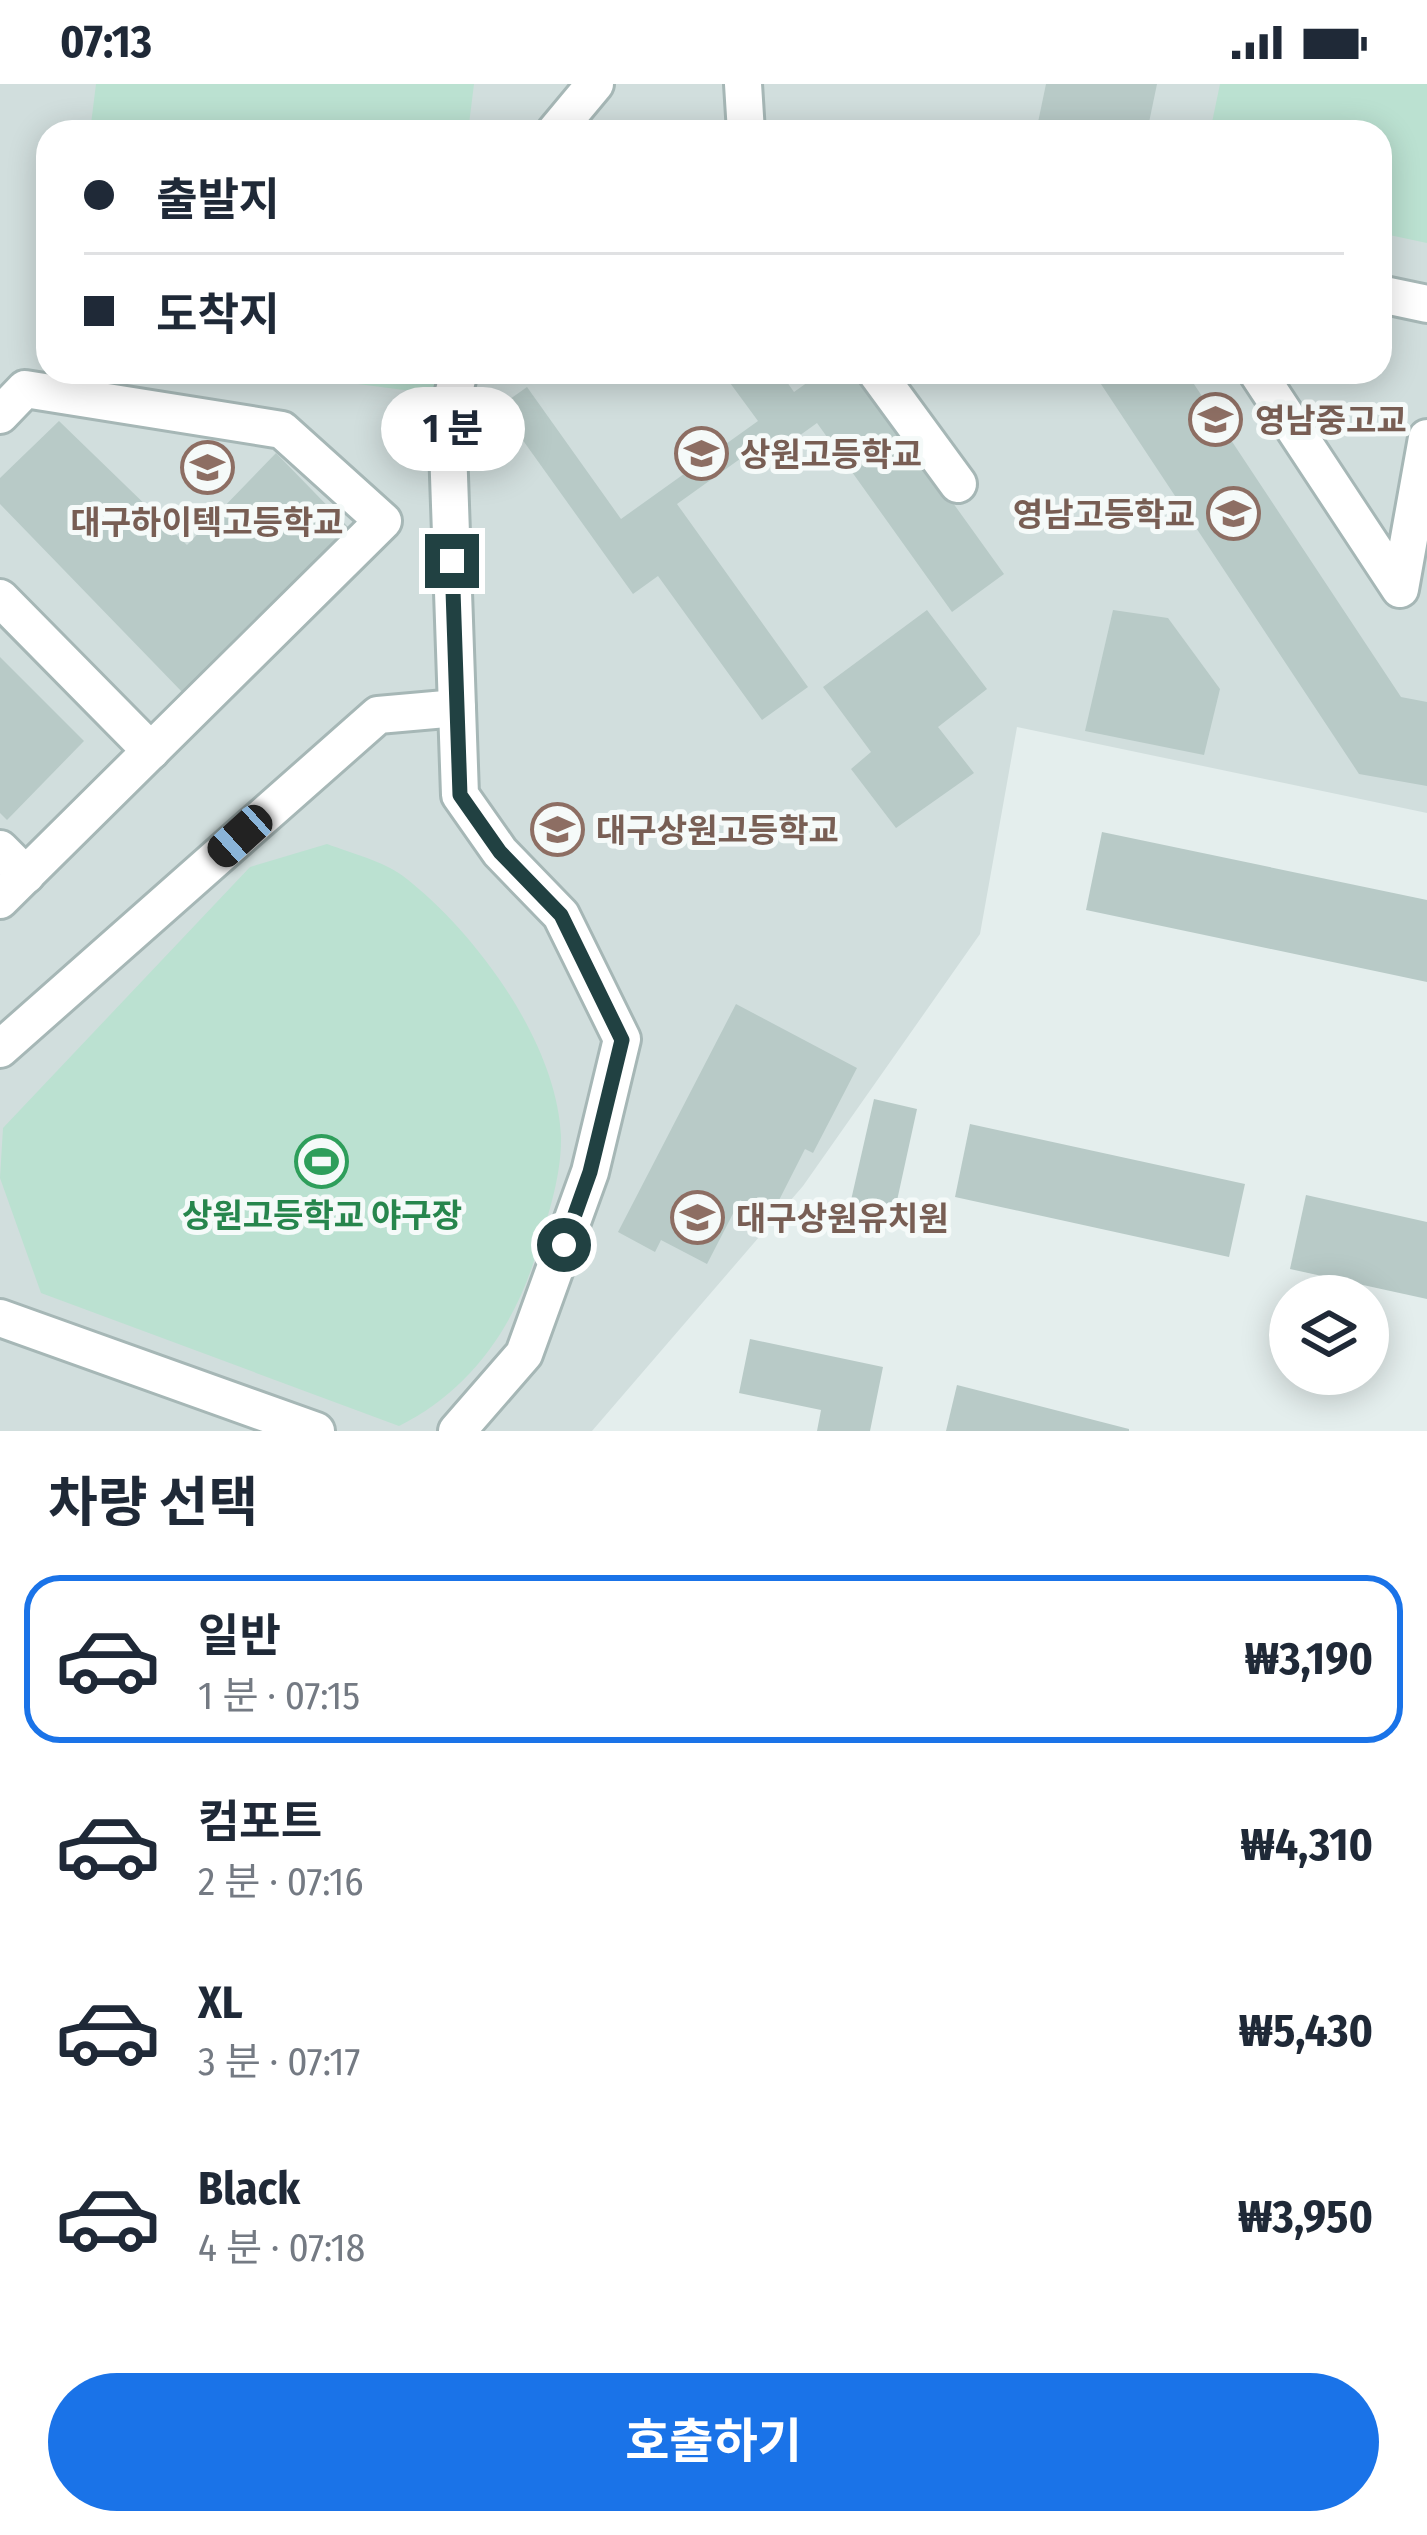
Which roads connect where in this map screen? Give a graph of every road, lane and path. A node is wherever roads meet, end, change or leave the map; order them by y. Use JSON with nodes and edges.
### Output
{"nodes":[{"id":1,"x":595,"y":84,"type":"edge"},
{"id":2,"x":743,"y":84,"type":"edge"},
{"id":3,"x":565,"y":120,"type":"edge"},
{"id":4,"x":745,"y":120,"type":"edge"},
{"id":5,"x":1392,"y":297,"type":"edge"},
{"id":6,"x":1427,"y":304,"type":"edge"},
{"id":7,"x":456,"y":384,"type":"edge"},
{"id":8,"x":885,"y":384,"type":"edge"},
{"id":9,"x":1265,"y":384,"type":"edge"},
{"id":10,"x":0,"y":415,"type":"edge"},
{"id":11,"x":1427,"y":438,"type":"edge"},
{"id":12,"x":958,"y":484,"type":"dead end"},
{"id":13,"x":0,"y":598,"type":"edge"},
{"id":14,"x":457,"y":708,"type":"junction"},
{"id":15,"x":151,"y":751,"type":"junction"},
{"id":16,"x":9,"y":875,"type":"edge"},
{"id":17,"x":0,"y":1049,"type":"edge"},
{"id":18,"x":0,"y":1318,"type":"edge"},
{"id":19,"x":316,"y":1431,"type":"edge"},
{"id":20,"x":457,"y":1431,"type":"edge"}],
"edges":[{"from":1,"to":3,"type":"lane"},
{"from":2,"to":4,"type":"lane"},
{"from":5,"to":6,"type":"lane"},
{"from":7,"to":14,"type":"lane"},
{"from":8,"to":12,"type":"lane"},
{"from":9,"to":11,"type":"lane"},
{"from":10,"to":15,"type":"lane"},
{"from":13,"to":15,"type":"lane"},
{"from":14,"to":17,"type":"lane"},
{"from":14,"to":20,"type":"lane"},
{"from":15,"to":16,"type":"lane"},
{"from":18,"to":19,"type":"lane"}]}
